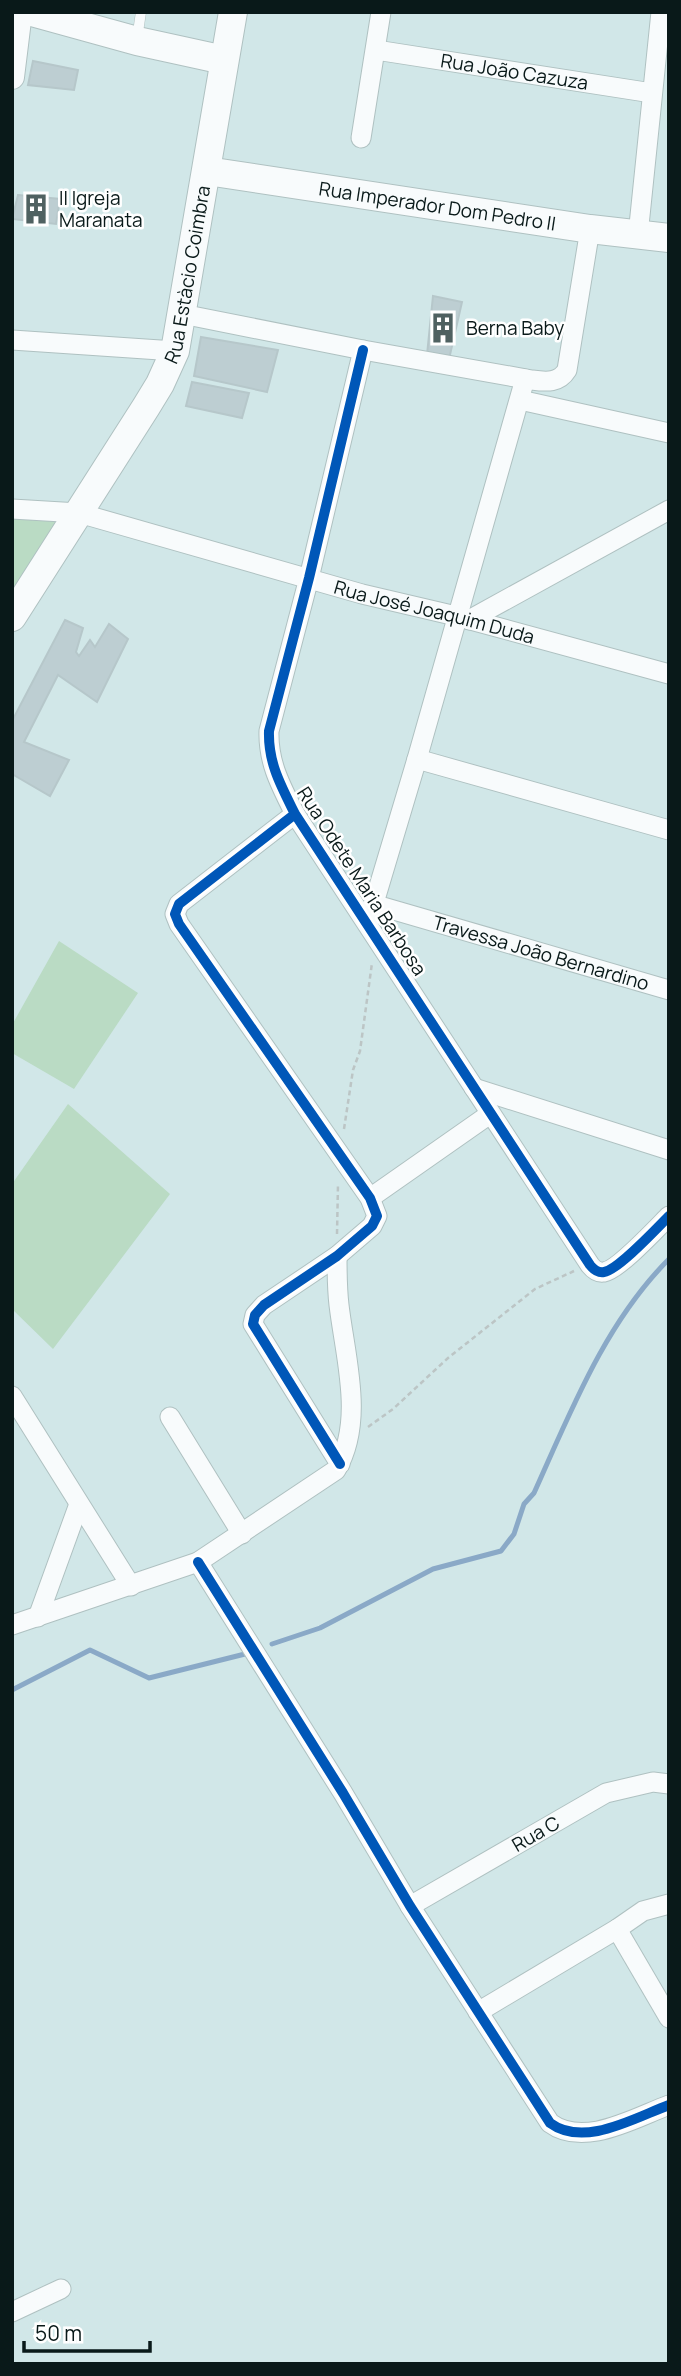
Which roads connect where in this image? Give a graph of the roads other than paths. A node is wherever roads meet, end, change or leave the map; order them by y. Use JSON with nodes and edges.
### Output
{"nodes":[{"id":1,"x":20,"y":12,"type":"edge"},
{"id":2,"x":33,"y":12,"type":"edge"},
{"id":3,"x":141,"y":12,"type":"edge"},
{"id":4,"x":233,"y":12,"type":"edge"},
{"id":5,"x":381,"y":12,"type":"edge"},
{"id":6,"x":661,"y":12,"type":"edge"},
{"id":7,"x":137,"y":41,"type":"junction"},
{"id":8,"x":376,"y":50,"type":"junction"},
{"id":9,"x":224,"y":60,"type":"junction"},
{"id":10,"x":12,"y":77,"type":"edge"},
{"id":11,"x":652,"y":93,"type":"junction"},
{"id":12,"x":361,"y":138,"type":"dead end"},
{"id":13,"x":207,"y":171,"type":"junction"},
{"id":14,"x":590,"y":229,"type":"junction"},
{"id":15,"x":638,"y":235,"type":"junction"},
{"id":16,"x":669,"y":238,"type":"edge"},
{"id":17,"x":182,"y":313,"type":"junction"},
{"id":18,"x":12,"y":340,"type":"edge"},
{"id":19,"x":363,"y":350,"type":"junction"},
{"id":20,"x":175,"y":351,"type":"junction"},
{"id":21,"x":524,"y":379,"type":"junction"},
{"id":22,"x":520,"y":400,"type":"junction"},
{"id":23,"x":669,"y":433,"type":"edge"},
{"id":24,"x":12,"y":509,"type":"edge"},
{"id":25,"x":669,"y":510,"type":"edge"},
{"id":26,"x":79,"y":513,"type":"junction"},
{"id":27,"x":309,"y":578,"type":"junction"},
{"id":28,"x":12,"y":617,"type":"edge"},
{"id":29,"x":463,"y":618,"type":"junction"},
{"id":30,"x":669,"y":674,"type":"edge"},
{"id":31,"x":418,"y":759,"type":"junction"},
{"id":32,"x":295,"y":814,"type":"junction"},
{"id":33,"x":669,"y":830,"type":"edge"},
{"id":34,"x":372,"y":921,"type":"junction"},
{"id":35,"x":669,"y":989,"type":"edge"},
{"id":36,"x":474,"y":1088,"type":"junction"},
{"id":37,"x":490,"y":1114,"type":"junction"},
{"id":38,"x":669,"y":1150,"type":"edge"},
{"id":39,"x":370,"y":1198,"type":"junction"},
{"id":40,"x":669,"y":1216,"type":"edge"},
{"id":41,"x":337,"y":1256,"type":"junction"},
{"id":42,"x":12,"y":1396,"type":"edge"},
{"id":43,"x":170,"y":1418,"type":"dead end"},
{"id":44,"x":340,"y":1464,"type":"junction"},
{"id":45,"x":79,"y":1504,"type":"junction"},
{"id":46,"x":242,"y":1534,"type":"junction"},
{"id":47,"x":198,"y":1562,"type":"junction"},
{"id":48,"x":131,"y":1586,"type":"junction"},
{"id":49,"x":38,"y":1617,"type":"junction"},
{"id":50,"x":12,"y":1625,"type":"edge"},
{"id":51,"x":669,"y":1784,"type":"edge"},
{"id":52,"x":669,"y":1904,"type":"edge"},
{"id":53,"x":410,"y":1906,"type":"junction"},
{"id":54,"x":617,"y":1929,"type":"junction"},
{"id":55,"x":478,"y":2012,"type":"junction"},
{"id":56,"x":669,"y":2018,"type":"edge"},
{"id":57,"x":669,"y":2105,"type":"edge"},
{"id":58,"x":61,"y":2289,"type":"dead end"},
{"id":59,"x":12,"y":2312,"type":"edge"}],
"edges":[{"from":1,"to":10,"type":"street"},
{"from":2,"to":7,"type":"main road"},
{"from":3,"to":7,"type":"lane"},
{"from":4,"to":9,"type":"main road","name":"Rua Estàcio Coimbra"},
{"from":5,"to":8,"type":"street"},
{"from":6,"to":11,"type":"street"},
{"from":7,"to":9,"type":"main road"},
{"from":8,"to":11,"type":"street","name":"Rua João Cazuza"},
{"from":8,"to":12,"type":"street"},
{"from":9,"to":13,"type":"main road","name":"Rua Estàcio Coimbra"},
{"from":11,"to":15,"type":"street"},
{"from":13,"to":14,"type":"main road","name":"Rua Imperador Dom Pedro II"},
{"from":13,"to":17,"type":"main road","name":"Rua Estàcio Coimbra"},
{"from":14,"to":15,"type":"main road","name":"Rua Imperador Dom Pedro II"},
{"from":14,"to":21,"type":"street"},
{"from":15,"to":16,"type":"main road","name":"Rua Imperador Dom Pedro II"},
{"from":17,"to":19,"type":"street"},
{"from":17,"to":20,"type":"main road","name":"Rua Estàcio Coimbra"},
{"from":18,"to":20,"type":"street"},
{"from":19,"to":21,"type":"street"},
{"from":19,"to":27,"type":"street","name":"Rua Odete Maria Barbosa"},
{"from":20,"to":26,"type":"main road","name":"Rua Estàcio Coimbra"},
{"from":21,"to":22,"type":"street"},
{"from":22,"to":23,"type":"street"},
{"from":22,"to":29,"type":"street"},
{"from":24,"to":26,"type":"street","name":"Rua José Joaquim Duda"},
{"from":25,"to":29,"type":"street"},
{"from":26,"to":27,"type":"street","name":"Rua José Joaquim Duda"},
{"from":26,"to":28,"type":"main road","name":"Rua Estàcio Coimbra"},
{"from":27,"to":29,"type":"street","name":"Rua José Joaquim Duda"},
{"from":27,"to":32,"type":"street","name":"Rua Odete Maria Barbosa"},
{"from":29,"to":30,"type":"street","name":"Rua José Joaquim Duda"},
{"from":29,"to":31,"type":"street"},
{"from":31,"to":33,"type":"street"},
{"from":31,"to":34,"type":"street"},
{"from":32,"to":34,"type":"street","name":"Rua Odete Maria Barbosa"},
{"from":32,"to":39,"type":"street"},
{"from":34,"to":35,"type":"street","name":"Travessa João Bernardino"},
{"from":34,"to":36,"type":"street","name":"Rua Odete Maria Barbosa"},
{"from":36,"to":37,"type":"street","name":"Rua Odete Maria Barbosa"},
{"from":36,"to":38,"type":"street"},
{"from":37,"to":39,"type":"street"},
{"from":37,"to":40,"type":"street","name":"Rua Odete Maria Barbosa"},
{"from":39,"to":41,"type":"street"},
{"from":41,"to":44,"type":"street"},
{"from":41,"to":44,"type":"street"},
{"from":42,"to":45,"type":"street"},
{"from":43,"to":46,"type":"street"},
{"from":44,"to":46,"type":"street"},
{"from":45,"to":48,"type":"street"},
{"from":45,"to":49,"type":"street"},
{"from":46,"to":47,"type":"street"},
{"from":47,"to":48,"type":"street"},
{"from":47,"to":53,"type":"street"},
{"from":48,"to":49,"type":"street"},
{"from":49,"to":50,"type":"street"},
{"from":51,"to":53,"type":"street","name":"Rua C"},
{"from":52,"to":54,"type":"street"},
{"from":53,"to":55,"type":"street"},
{"from":54,"to":55,"type":"street"},
{"from":54,"to":56,"type":"street"},
{"from":55,"to":57,"type":"street"},
{"from":58,"to":59,"type":"street"}]}
